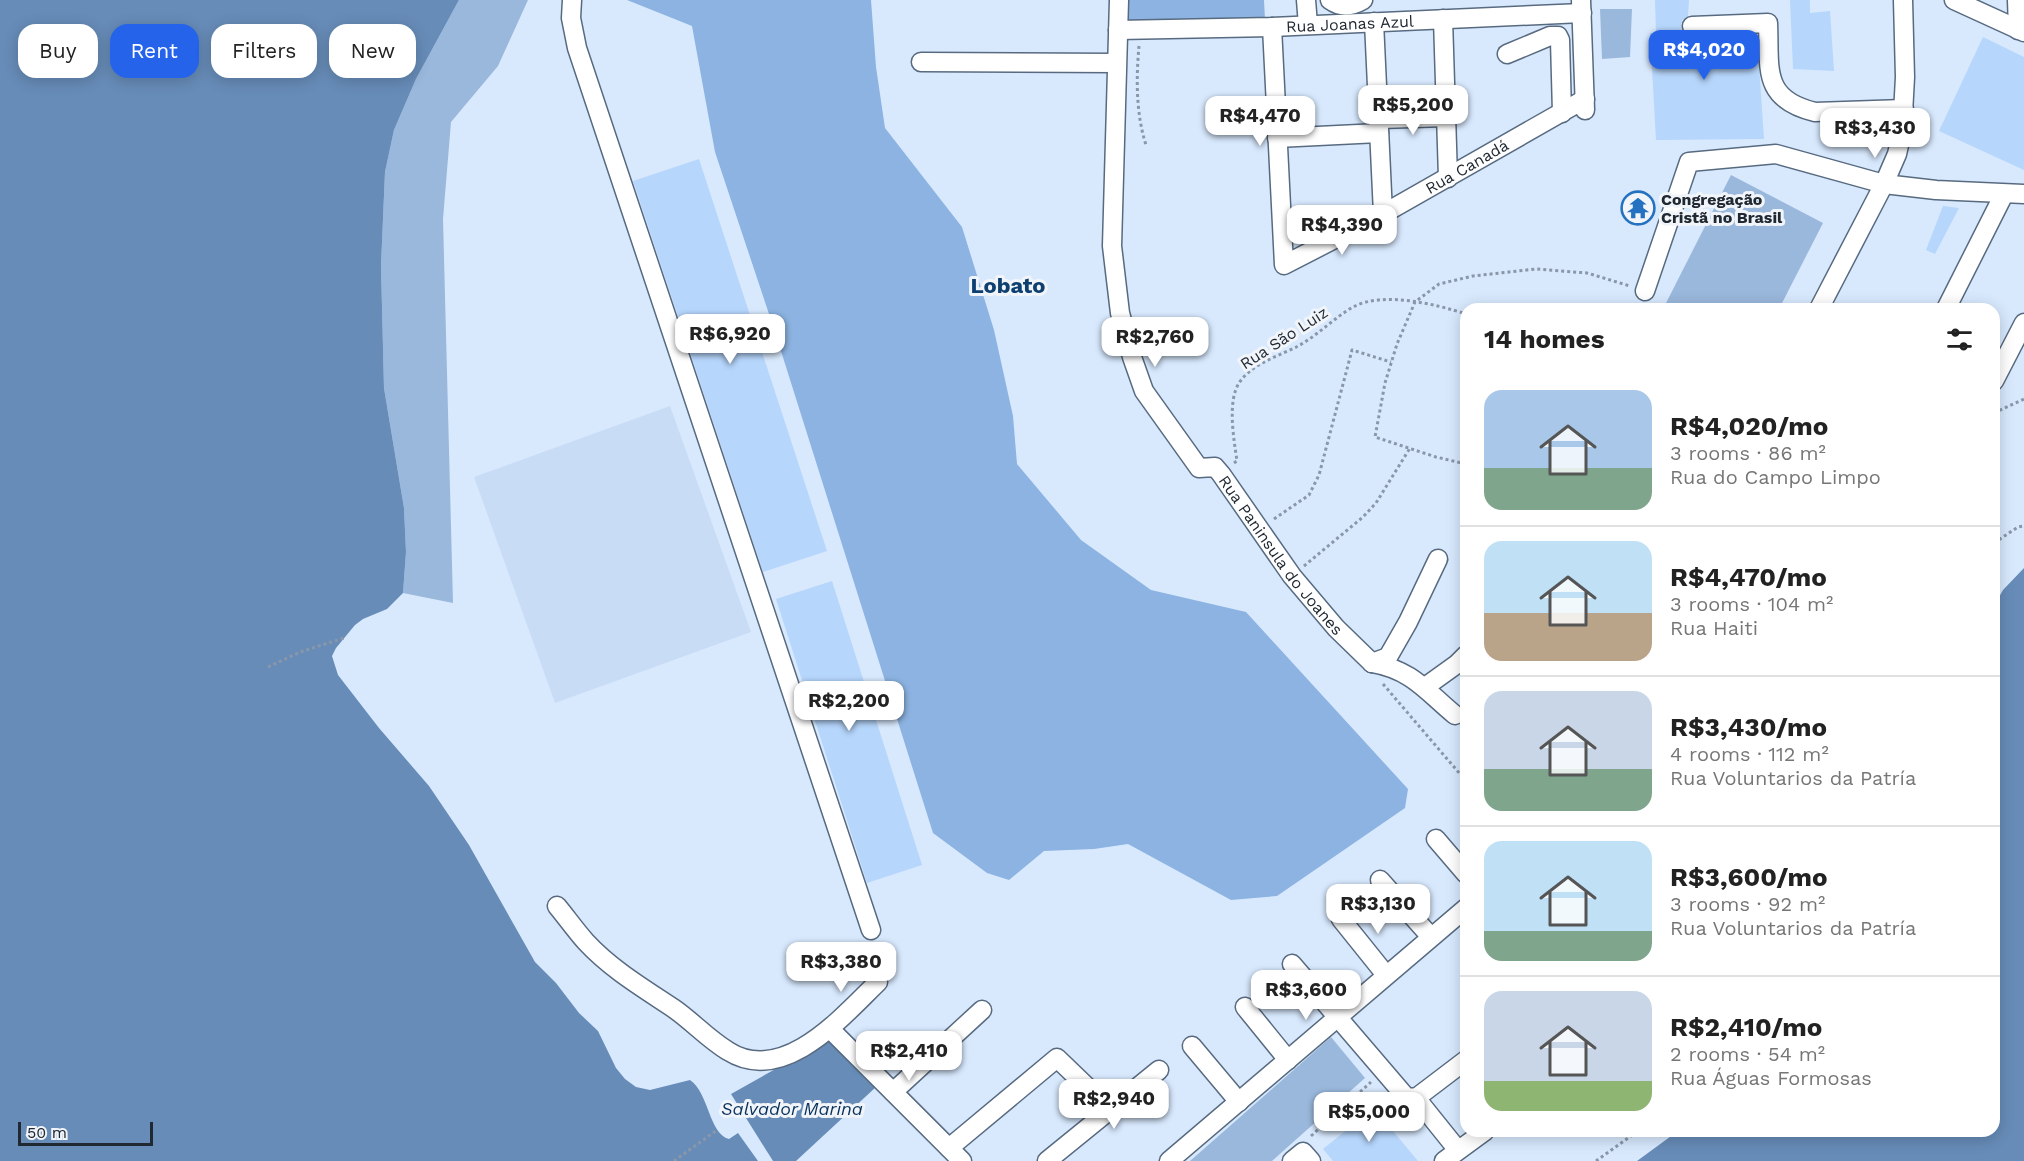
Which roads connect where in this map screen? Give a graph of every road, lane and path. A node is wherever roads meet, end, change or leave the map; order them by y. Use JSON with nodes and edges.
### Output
{"nodes":[{"id":1,"x":572,"y":0,"type":"edge"},
{"id":2,"x":1119,"y":0,"type":"edge"},
{"id":3,"x":1306,"y":0,"type":"edge"},
{"id":4,"x":1330,"y":0,"type":"edge"},
{"id":5,"x":1363,"y":0,"type":"edge"},
{"id":6,"x":1531,"y":0,"type":"edge"},
{"id":7,"x":1903,"y":0,"type":"edge"},
{"id":8,"x":1954,"y":0,"type":"edge"},
{"id":9,"x":2017,"y":0,"type":"edge"},
{"id":10,"x":1582,"y":6,"type":"edge"},
{"id":11,"x":1509,"y":15,"type":"junction"},
{"id":12,"x":1443,"y":19,"type":"junction"},
{"id":13,"x":1374,"y":22,"type":"junction"},
{"id":14,"x":1308,"y":25,"type":"junction"},
{"id":15,"x":1692,"y":26,"type":"dead end"},
{"id":16,"x":1272,"y":27,"type":"junction"},
{"id":17,"x":1118,"y":30,"type":"junction"},
{"id":18,"x":1140,"y":30,"type":"junction"},
{"id":19,"x":2021,"y":31,"type":"edge"},
{"id":20,"x":1507,"y":54,"type":"dead end"},
{"id":21,"x":921,"y":62,"type":"dead end"},
{"id":22,"x":1116,"y":63,"type":"junction"},
{"id":23,"x":1904,"y":110,"type":"junction"},
{"id":24,"x":1562,"y":113,"type":"junction"},
{"id":25,"x":1447,"y":117,"type":"junction"},
{"id":26,"x":1379,"y":126,"type":"junction"},
{"id":27,"x":1277,"y":138,"type":"junction"},
{"id":28,"x":1146,"y":145,"type":"dead end"},
{"id":29,"x":1448,"y":178,"type":"junction"},
{"id":30,"x":1884,"y":184,"type":"junction"},
{"id":31,"x":2004,"y":194,"type":"junction"},
{"id":32,"x":2024,"y":194,"type":"edge"},
{"id":33,"x":1383,"y":214,"type":"junction"},
{"id":34,"x":1645,"y":291,"type":"joint"},
{"id":35,"x":1415,"y":302,"type":"junction"},
{"id":36,"x":1822,"y":303,"type":"edge"},
{"id":37,"x":1949,"y":303,"type":"edge"},
{"id":38,"x":1460,"y":312,"type":"edge"},
{"id":39,"x":2021,"y":335,"type":"edge"},
{"id":40,"x":1391,"y":362,"type":"junction"},
{"id":41,"x":2000,"y":371,"type":"edge"},
{"id":42,"x":2024,"y":399,"type":"edge"},
{"id":43,"x":2000,"y":410,"type":"edge"},
{"id":44,"x":1410,"y":448,"type":"junction"},
{"id":45,"x":1460,"y":463,"type":"edge"},
{"id":46,"x":1221,"y":474,"type":"junction"},
{"id":47,"x":2024,"y":526,"type":"edge"},
{"id":48,"x":1258,"y":529,"type":"junction"},
{"id":49,"x":2000,"y":539,"type":"edge"},
{"id":50,"x":1438,"y":559,"type":"dead end"},
{"id":51,"x":1292,"y":576,"type":"junction"},
{"id":52,"x":344,"y":638,"type":"dead end"},
{"id":53,"x":1460,"y":661,"type":"edge"},
{"id":54,"x":1372,"y":663,"type":"junction"},
{"id":55,"x":268,"y":667,"type":"dead end"},
{"id":56,"x":1425,"y":687,"type":"junction"},
{"id":57,"x":1455,"y":715,"type":"dead end"},
{"id":58,"x":1460,"y":774,"type":"edge"},
{"id":59,"x":1436,"y":839,"type":"dead end"},
{"id":60,"x":1460,"y":867,"type":"edge"},
{"id":61,"x":1380,"y":880,"type":"dead end"},
{"id":62,"x":557,"y":906,"type":"dead end"},
{"id":63,"x":1460,"y":913,"type":"edge"},
{"id":64,"x":1341,"y":919,"type":"dead end"},
{"id":65,"x":871,"y":930,"type":"dead end"},
{"id":66,"x":1431,"y":937,"type":"junction"},
{"id":67,"x":1292,"y":964,"type":"dead end"},
{"id":68,"x":1386,"y":975,"type":"junction"},
{"id":69,"x":878,"y":982,"type":"dead end"},
{"id":70,"x":1245,"y":1007,"type":"dead end"},
{"id":71,"x":981,"y":1010,"type":"dead end"},
{"id":72,"x":1338,"y":1018,"type":"junction"},
{"id":73,"x":830,"y":1029,"type":"junction"},
{"id":74,"x":1192,"y":1046,"type":"dead end"},
{"id":75,"x":1288,"y":1060,"type":"junction"},
{"id":76,"x":1460,"y":1065,"type":"edge"},
{"id":77,"x":1159,"y":1070,"type":"dead end"},
{"id":78,"x":1384,"y":1072,"type":"junction"},
{"id":79,"x":893,"y":1092,"type":"junction"},
{"id":80,"x":1416,"y":1098,"type":"junction"},
{"id":81,"x":1239,"y":1102,"type":"junction"},
{"id":82,"x":1111,"y":1110,"type":"junction"},
{"id":83,"x":717,"y":1130,"type":"dead end"},
{"id":84,"x":1476,"y":1137,"type":"edge"},
{"id":85,"x":1630,"y":1137,"type":"edge"},
{"id":86,"x":949,"y":1148,"type":"junction"},
{"id":87,"x":1450,"y":1155,"type":"edge"},
{"id":88,"x":1302,"y":1158,"type":"edge"},
{"id":89,"x":674,"y":1161,"type":"edge"},
{"id":90,"x":963,"y":1161,"type":"edge"},
{"id":91,"x":1047,"y":1161,"type":"edge"},
{"id":92,"x":1169,"y":1161,"type":"edge"},
{"id":93,"x":1596,"y":1161,"type":"edge"}],
"edges":[{"from":1,"to":65,"type":"street"},
{"from":2,"to":17,"type":"street","name":"Rua Paninsula do Joanes"},
{"from":3,"to":14,"type":"street"},
{"from":4,"to":5,"type":"street"},
{"from":6,"to":11,"type":"street"},
{"from":7,"to":23,"type":"street"},
{"from":8,"to":19,"type":"street"},
{"from":9,"to":19,"type":"street"},
{"from":10,"to":11,"type":"street","name":"Rua Joanas Azul"},
{"from":10,"to":24,"type":"street","name":"Rua Canadá"},
{"from":11,"to":12,"type":"street","name":"Rua Joanas Azul"},
{"from":12,"to":13,"type":"street","name":"Rua Joanas Azul"},
{"from":12,"to":25,"type":"street"},
{"from":13,"to":14,"type":"street","name":"Rua Joanas Azul"},
{"from":13,"to":26,"type":"street"},
{"from":14,"to":16,"type":"street","name":"Rua Joanas Azul"},
{"from":15,"to":23,"type":"street"},
{"from":16,"to":18,"type":"street","name":"Rua Joanas Azul"},
{"from":16,"to":27,"type":"street"},
{"from":17,"to":18,"type":"street","name":"Rua Joanas Azul"},
{"from":17,"to":22,"type":"street","name":"Rua Paninsula do Joanes"},
{"from":18,"to":28,"type":"path"},
{"from":20,"to":24,"type":"street"},
{"from":21,"to":22,"type":"street"},
{"from":22,"to":46,"type":"street","name":"Rua Paninsula do Joanes"},
{"from":23,"to":30,"type":"street"},
{"from":24,"to":29,"type":"street","name":"Rua Canadá"},
{"from":25,"to":26,"type":"street"},
{"from":25,"to":29,"type":"street"},
{"from":26,"to":27,"type":"street"},
{"from":26,"to":33,"type":"street"},
{"from":27,"to":33,"type":"street","name":"Rua Canadá"},
{"from":29,"to":33,"type":"street","name":"Rua Canadá"},
{"from":30,"to":31,"type":"street"},
{"from":30,"to":34,"type":"street"},
{"from":30,"to":36,"type":"street"},
{"from":31,"to":32,"type":"street"},
{"from":31,"to":37,"type":"street"},
{"from":34,"to":35,"type":"path"},
{"from":35,"to":38,"type":"path"},
{"from":35,"to":40,"type":"path"},
{"from":35,"to":46,"type":"path","name":"Rua São Luiz"},
{"from":39,"to":41,"type":"street"},
{"from":40,"to":44,"type":"path"},
{"from":40,"to":48,"type":"path"},
{"from":42,"to":43,"type":"path"},
{"from":44,"to":45,"type":"path"},
{"from":44,"to":51,"type":"path"},
{"from":46,"to":48,"type":"street","name":"Rua Paninsula do Joanes"},
{"from":47,"to":49,"type":"path"},
{"from":48,"to":51,"type":"street","name":"Rua Paninsula do Joanes"},
{"from":50,"to":54,"type":"street"},
{"from":51,"to":54,"type":"street","name":"Rua Paninsula do Joanes"},
{"from":52,"to":55,"type":"path"},
{"from":53,"to":56,"type":"street"},
{"from":54,"to":56,"type":"street"},
{"from":54,"to":58,"type":"path"},
{"from":56,"to":57,"type":"street"},
{"from":59,"to":60,"type":"street"},
{"from":61,"to":66,"type":"street"},
{"from":62,"to":73,"type":"street"},
{"from":63,"to":66,"type":"street"},
{"from":64,"to":68,"type":"street"},
{"from":66,"to":68,"type":"street"},
{"from":67,"to":72,"type":"street"},
{"from":68,"to":72,"type":"street"},
{"from":69,"to":73,"type":"street"},
{"from":70,"to":75,"type":"street"},
{"from":71,"to":79,"type":"street"},
{"from":72,"to":75,"type":"street"},
{"from":72,"to":78,"type":"street"},
{"from":73,"to":79,"type":"street"},
{"from":74,"to":81,"type":"street"},
{"from":75,"to":81,"type":"street"},
{"from":76,"to":80,"type":"street"},
{"from":77,"to":82,"type":"street"},
{"from":78,"to":80,"type":"street"},
{"from":78,"to":88,"type":"path"},
{"from":79,"to":86,"type":"street"},
{"from":80,"to":87,"type":"street"},
{"from":81,"to":92,"type":"street"},
{"from":82,"to":86,"type":"street"},
{"from":82,"to":91,"type":"street"},
{"from":83,"to":89,"type":"path"},
{"from":84,"to":87,"type":"street"},
{"from":85,"to":93,"type":"path"},
{"from":86,"to":90,"type":"street"}]}
